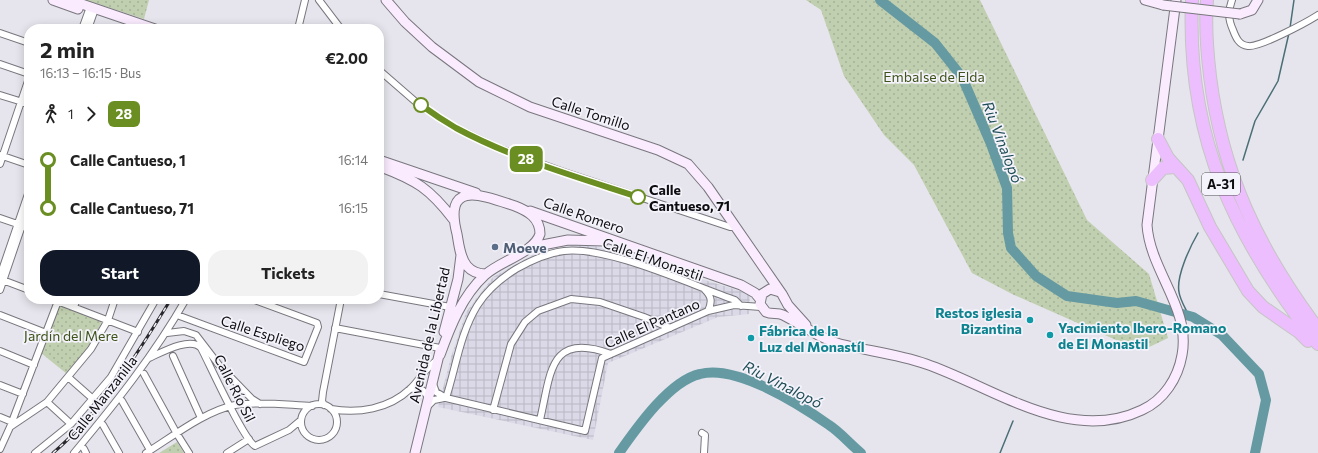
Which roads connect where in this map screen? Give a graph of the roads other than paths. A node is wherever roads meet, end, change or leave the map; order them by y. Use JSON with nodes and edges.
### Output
{"nodes":[{"id":1,"x":53,"y":0,"type":"edge"},
{"id":2,"x":70,"y":0,"type":"edge"},
{"id":3,"x":304,"y":0,"type":"edge"},
{"id":4,"x":319,"y":0,"type":"edge"},
{"id":5,"x":386,"y":0,"type":"edge"},
{"id":6,"x":1145,"y":0,"type":"edge"},
{"id":7,"x":1176,"y":0,"type":"edge"},
{"id":8,"x":1192,"y":0,"type":"edge"},
{"id":9,"x":1207,"y":0,"type":"edge"},
{"id":10,"x":1232,"y":0,"type":"edge"},
{"id":11,"x":1258,"y":0,"type":"edge"},
{"id":12,"x":92,"y":10,"type":"junction"},
{"id":13,"x":1318,"y":15,"type":"edge"},
{"id":14,"x":85,"y":24,"type":"edge"},
{"id":15,"x":89,"y":24,"type":"edge"},
{"id":16,"x":125,"y":24,"type":"edge"},
{"id":17,"x":138,"y":24,"type":"edge"},
{"id":18,"x":299,"y":24,"type":"edge"},
{"id":19,"x":337,"y":24,"type":"edge"},
{"id":20,"x":0,"y":33,"type":"edge"},
{"id":21,"x":24,"y":41,"type":"edge"},
{"id":22,"x":0,"y":64,"type":"edge"},
{"id":23,"x":24,"y":72,"type":"edge"},
{"id":24,"x":384,"y":74,"type":"edge"},
{"id":25,"x":24,"y":92,"type":"edge"},
{"id":26,"x":0,"y":95,"type":"edge"},
{"id":27,"x":21,"y":101,"type":"junction"},
{"id":28,"x":24,"y":102,"type":"edge"},
{"id":29,"x":1158,"y":139,"type":"junction"},
{"id":30,"x":1,"y":156,"type":"edge"},
{"id":31,"x":384,"y":162,"type":"edge"},
{"id":32,"x":24,"y":163,"type":"edge"},
{"id":33,"x":0,"y":164,"type":"edge"},
{"id":34,"x":384,"y":167,"type":"edge"},
{"id":35,"x":1175,"y":167,"type":"junction"},
{"id":36,"x":399,"y":170,"type":"junction"},
{"id":37,"x":1152,"y":180,"type":"junction"},
{"id":38,"x":482,"y":195,"type":"junction"},
{"id":39,"x":24,"y":210,"type":"edge"},
{"id":40,"x":525,"y":210,"type":"junction"},
{"id":41,"x":24,"y":217,"type":"edge"},
{"id":42,"x":0,"y":218,"type":"edge"},
{"id":43,"x":453,"y":219,"type":"junction"},
{"id":44,"x":20,"y":225,"type":"junction"},
{"id":45,"x":24,"y":226,"type":"edge"},
{"id":46,"x":735,"y":227,"type":"junction"},
{"id":47,"x":532,"y":247,"type":"junction"},
{"id":48,"x":633,"y":248,"type":"junction"},
{"id":49,"x":461,"y":254,"type":"junction"},
{"id":50,"x":765,"y":272,"type":"junction"},
{"id":51,"x":486,"y":274,"type":"junction"},
{"id":52,"x":1,"y":278,"type":"edge"},
{"id":53,"x":741,"y":285,"type":"junction"},
{"id":54,"x":24,"y":288,"type":"edge"},
{"id":55,"x":704,"y":289,"type":"junction"},
{"id":56,"x":0,"y":290,"type":"edge"},
{"id":57,"x":767,"y":290,"type":"junction"},
{"id":58,"x":780,"y":292,"type":"junction"},
{"id":59,"x":384,"y":295,"type":"edge"},
{"id":60,"x":785,"y":300,"type":"junction"},
{"id":61,"x":760,"y":303,"type":"junction"},
{"id":62,"x":54,"y":304,"type":"edge"},
{"id":63,"x":66,"y":304,"type":"edge"},
{"id":64,"x":75,"y":304,"type":"edge"},
{"id":65,"x":113,"y":304,"type":"edge"},
{"id":66,"x":153,"y":304,"type":"edge"},
{"id":67,"x":183,"y":304,"type":"edge"},
{"id":68,"x":265,"y":304,"type":"edge"},
{"id":69,"x":340,"y":304,"type":"edge"},
{"id":70,"x":741,"y":306,"type":"junction"},
{"id":71,"x":74,"y":307,"type":"junction"},
{"id":72,"x":450,"y":307,"type":"junction"},
{"id":73,"x":708,"y":311,"type":"junction"},
{"id":74,"x":777,"y":313,"type":"junction"},
{"id":75,"x":0,"y":315,"type":"edge"},
{"id":76,"x":177,"y":315,"type":"junction"},
{"id":77,"x":108,"y":320,"type":"junction"},
{"id":78,"x":335,"y":328,"type":"junction"},
{"id":79,"x":670,"y":328,"type":"junction"},
{"id":80,"x":1318,"y":329,"type":"edge"},
{"id":81,"x":138,"y":332,"type":"junction"},
{"id":82,"x":46,"y":333,"type":"junction"},
{"id":83,"x":167,"y":333,"type":"junction"},
{"id":84,"x":819,"y":336,"type":"junction"},
{"id":85,"x":1318,"y":344,"type":"edge"},
{"id":86,"x":202,"y":348,"type":"joint"},
{"id":87,"x":0,"y":351,"type":"edge"},
{"id":88,"x":1318,"y":352,"type":"edge"},
{"id":89,"x":439,"y":354,"type":"junction"},
{"id":90,"x":612,"y":354,"type":"junction"},
{"id":91,"x":173,"y":356,"type":"dead end"},
{"id":92,"x":149,"y":358,"type":"junction"},
{"id":93,"x":34,"y":365,"type":"junction"},
{"id":94,"x":144,"y":374,"type":"dead end"},
{"id":95,"x":68,"y":377,"type":"junction"},
{"id":96,"x":432,"y":381,"type":"junction"},
{"id":97,"x":0,"y":385,"type":"edge"},
{"id":98,"x":410,"y":389,"type":"junction"},
{"id":99,"x":23,"y":394,"type":"junction"},
{"id":100,"x":248,"y":394,"type":"junction"},
{"id":101,"x":446,"y":398,"type":"junction"},
{"id":102,"x":93,"y":399,"type":"junction"},
{"id":103,"x":122,"y":401,"type":"dead end"},
{"id":104,"x":46,"y":402,"type":"junction"},
{"id":105,"x":428,"y":403,"type":"junction"},
{"id":106,"x":262,"y":404,"type":"junction"},
{"id":107,"x":241,"y":405,"type":"junction"},
{"id":108,"x":324,"y":405,"type":"junction"},
{"id":109,"x":292,"y":406,"type":"junction"},
{"id":110,"x":312,"y":406,"type":"junction"},
{"id":111,"x":230,"y":407,"type":"junction"},
{"id":112,"x":331,"y":409,"type":"junction"},
{"id":113,"x":493,"y":410,"type":"junction"},
{"id":114,"x":347,"y":412,"type":"junction"},
{"id":115,"x":0,"y":417,"type":"edge"},
{"id":116,"x":201,"y":418,"type":"junction"},
{"id":117,"x":302,"y":419,"type":"junction"},
{"id":118,"x":336,"y":419,"type":"junction"},
{"id":119,"x":540,"y":420,"type":"junction"},
{"id":120,"x":11,"y":424,"type":"junction"},
{"id":121,"x":71,"y":424,"type":"junction"},
{"id":122,"x":103,"y":426,"type":"dead end"},
{"id":123,"x":289,"y":430,"type":"junction"},
{"id":124,"x":305,"y":433,"type":"junction"},
{"id":125,"x":702,"y":433,"type":"dead end"},
{"id":126,"x":176,"y":434,"type":"junction"},
{"id":127,"x":249,"y":439,"type":"junction"},
{"id":128,"x":0,"y":449,"type":"edge"},
{"id":129,"x":148,"y":452,"type":"edge"},
{"id":130,"x":35,"y":453,"type":"edge"},
{"id":131,"x":74,"y":453,"type":"edge"},
{"id":132,"x":119,"y":453,"type":"edge"},
{"id":133,"x":189,"y":453,"type":"edge"},
{"id":134,"x":227,"y":453,"type":"edge"},
{"id":135,"x":415,"y":453,"type":"edge"},
{"id":136,"x":704,"y":453,"type":"edge"}],
"edges":[{"from":1,"to":12,"type":"main road"},
{"from":2,"to":12,"type":"main road"},
{"from":3,"to":18,"type":"street"},
{"from":4,"to":19,"type":"street"},
{"from":5,"to":46,"type":"main road","name":"Calle Tomillo"},
{"from":6,"to":11,"type":"main road","bridge":true},
{"from":7,"to":29,"type":"main road"},
{"from":8,"to":85,"type":"highway","number":"A-31"},
{"from":9,"to":80,"type":"highway","number":"A-31"},
{"from":10,"to":13,"type":"street"},
{"from":12,"to":14,"type":"street"},
{"from":12,"to":15,"type":"street"},
{"from":12,"to":16,"type":"main road"},
{"from":12,"to":17,"type":"main road"},
{"from":20,"to":21,"type":"street"},
{"from":22,"to":23,"type":"street"},
{"from":24,"to":46,"type":"street"},
{"from":25,"to":27,"type":"street"},
{"from":26,"to":27,"type":"street"},
{"from":27,"to":28,"type":"street"},
{"from":27,"to":30,"type":"street"},
{"from":29,"to":35,"type":"highway"},
{"from":29,"to":37,"type":"main road"},
{"from":30,"to":32,"type":"street"},
{"from":30,"to":33,"type":"street"},
{"from":31,"to":36,"type":"main road"},
{"from":34,"to":36,"type":"main road"},
{"from":35,"to":37,"type":"highway"},
{"from":35,"to":88,"type":"highway"},
{"from":36,"to":38,"type":"main road"},
{"from":36,"to":43,"type":"main road"},
{"from":37,"to":84,"type":"main road"},
{"from":38,"to":40,"type":"main road"},
{"from":38,"to":43,"type":"main road"},
{"from":39,"to":44,"type":"street"},
{"from":40,"to":47,"type":"main road"},
{"from":40,"to":48,"type":"main road","name":"Calle Romero"},
{"from":41,"to":44,"type":"street"},
{"from":42,"to":44,"type":"street"},
{"from":43,"to":49,"type":"main road"},
{"from":44,"to":45,"type":"street"},
{"from":44,"to":52,"type":"street"},
{"from":46,"to":50,"type":"main road","name":"Calle Tomillo"},
{"from":47,"to":48,"type":"main road","name":"Calle Romero"},
{"from":47,"to":51,"type":"main road"},
{"from":48,"to":53,"type":"main road","name":"Calle Romero"},
{"from":49,"to":51,"type":"main road"},
{"from":49,"to":72,"type":"main road","name":"Avenida de la Libertad"},
{"from":50,"to":57,"type":"main road","name":"Calle Tomillo"},
{"from":50,"to":58,"type":"main road","name":"Calle Tomillo"},
{"from":51,"to":89,"type":"main road"},
{"from":52,"to":54,"type":"street"},
{"from":52,"to":56,"type":"street"},
{"from":53,"to":57,"type":"main road","name":"Calle Romero"},
{"from":53,"to":61,"type":"main road","name":"Calle Romero"},
{"from":55,"to":70,"type":"street","name":"Calle El Monastil"},
{"from":55,"to":73,"type":"street"},
{"from":55,"to":101,"type":"street","name":"Calle El Monastil"},
{"from":57,"to":58,"type":"main road"},
{"from":57,"to":61,"type":"main road"},
{"from":58,"to":60,"type":"main road"},
{"from":59,"to":72,"type":"street"},
{"from":60,"to":74,"type":"main road"},
{"from":60,"to":84,"type":"main road"},
{"from":61,"to":70,"type":"street","name":"Calle El Pantano"},
{"from":61,"to":74,"type":"main road"},
{"from":62,"to":82,"type":"street"},
{"from":63,"to":71,"type":"street"},
{"from":64,"to":71,"type":"street"},
{"from":65,"to":77,"type":"street"},
{"from":66,"to":81,"type":"street"},
{"from":67,"to":76,"type":"street","name":"Calle Manzanilla"},
{"from":68,"to":76,"type":"street","name":"Calle Espliego"},
{"from":69,"to":78,"type":"street"},
{"from":70,"to":73,"type":"street","name":"Calle El Pantano"},
{"from":71,"to":77,"type":"street"},
{"from":72,"to":89,"type":"main road","name":"Avenida de la Libertad"},
{"from":73,"to":79,"type":"street","name":"Calle El Pantano"},
{"from":74,"to":84,"type":"main road"},
{"from":75,"to":82,"type":"street"},
{"from":76,"to":83,"type":"street","name":"Calle Manzanilla"},
{"from":77,"to":81,"type":"street"},
{"from":77,"to":95,"type":"street"},
{"from":78,"to":89,"type":"street"},
{"from":78,"to":108,"type":"street"},
{"from":79,"to":90,"type":"street","name":"Calle El Pantano"},
{"from":79,"to":113,"type":"street"},
{"from":81,"to":102,"type":"street"},
{"from":82,"to":93,"type":"street"},
{"from":83,"to":92,"type":"street","name":"Calle Manzanilla"},
{"from":83,"to":100,"type":"street"},
{"from":86,"to":92,"type":"street","name":"Calle Manzanilla"},
{"from":86,"to":111,"type":"street","name":"Calle Río Sil"},
{"from":87,"to":93,"type":"street"},
{"from":89,"to":96,"type":"main road","name":"Avenida de la Libertad"},
{"from":89,"to":98,"type":"street"},
{"from":90,"to":119,"type":"street"},
{"from":90,"to":119,"type":"street","name":"Calle El Pantano"},
{"from":91,"to":116,"type":"street"},
{"from":92,"to":131,"type":"street","name":"Calle Manzanilla"},
{"from":93,"to":99,"type":"street"},
{"from":94,"to":126,"type":"street"},
{"from":95,"to":102,"type":"street"},
{"from":95,"to":104,"type":"street"},
{"from":96,"to":101,"type":"street"},
{"from":96,"to":105,"type":"main road","name":"Avenida de la Libertad"},
{"from":97,"to":99,"type":"street"},
{"from":98,"to":105,"type":"street"},
{"from":98,"to":114,"type":"street"},
{"from":99,"to":120,"type":"street"},
{"from":100,"to":106,"type":"street"},
{"from":100,"to":107,"type":"street"},
{"from":101,"to":105,"type":"street"},
{"from":101,"to":113,"type":"street"},
{"from":102,"to":121,"type":"street"},
{"from":103,"to":129,"type":"street"},
{"from":104,"to":120,"type":"street"},
{"from":104,"to":121,"type":"street"},
{"from":105,"to":135,"type":"main road","name":"Avenida de la Libertad"},
{"from":106,"to":107,"type":"street"},
{"from":106,"to":109,"type":"street"},
{"from":107,"to":111,"type":"street"},
{"from":108,"to":110,"type":"street"},
{"from":108,"to":112,"type":"street"},
{"from":109,"to":110,"type":"street"},
{"from":109,"to":117,"type":"street"},
{"from":110,"to":117,"type":"street"},
{"from":111,"to":116,"type":"street"},
{"from":111,"to":127,"type":"street","name":"Calle Río Sil"},
{"from":112,"to":114,"type":"street"},
{"from":112,"to":118,"type":"street"},
{"from":113,"to":119,"type":"street"},
{"from":114,"to":118,"type":"street"},
{"from":115,"to":120,"type":"street"},
{"from":116,"to":126,"type":"street"},
{"from":117,"to":123,"type":"street"},
{"from":117,"to":124,"type":"street"},
{"from":118,"to":124,"type":"street"},
{"from":120,"to":128,"type":"street"},
{"from":121,"to":130,"type":"street"},
{"from":122,"to":132,"type":"street"},
{"from":123,"to":124,"type":"street"},
{"from":123,"to":127,"type":"street"},
{"from":125,"to":136,"type":"street"},
{"from":126,"to":129,"type":"street"},
{"from":126,"to":133,"type":"street"},
{"from":127,"to":134,"type":"street"}]}
